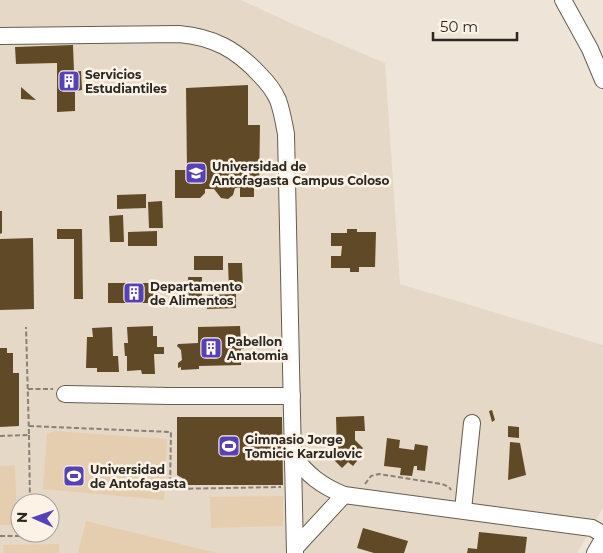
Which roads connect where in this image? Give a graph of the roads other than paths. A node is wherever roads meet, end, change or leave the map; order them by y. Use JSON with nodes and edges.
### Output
{"nodes":[{"id":1,"x":563,"y":0,"type":"edge"},
{"id":2,"x":0,"y":36,"type":"edge"},
{"id":3,"x":603,"y":80,"type":"edge"},
{"id":4,"x":65,"y":394,"type":"dead end"},
{"id":5,"x":292,"y":396,"type":"junction"},
{"id":6,"x":472,"y":426,"type":"dead end"},
{"id":7,"x":293,"y":455,"type":"junction"},
{"id":8,"x":344,"y":495,"type":"junction"},
{"id":9,"x":463,"y":510,"type":"junction"},
{"id":10,"x":603,"y":534,"type":"edge"},
{"id":11,"x":603,"y":540,"type":"edge"},
{"id":12,"x":295,"y":550,"type":"edge"},
{"id":13,"x":595,"y":553,"type":"edge"}],
"edges":[{"from":1,"to":3,"type":"street"},
{"from":2,"to":5,"type":"street"},
{"from":4,"to":5,"type":"street"},
{"from":5,"to":7,"type":"street"},
{"from":6,"to":9,"type":"street"},
{"from":7,"to":8,"type":"street"},
{"from":7,"to":12,"type":"street"},
{"from":8,"to":9,"type":"street"},
{"from":8,"to":12,"type":"street"},
{"from":9,"to":10,"type":"street"},
{"from":11,"to":13,"type":"street"}]}
